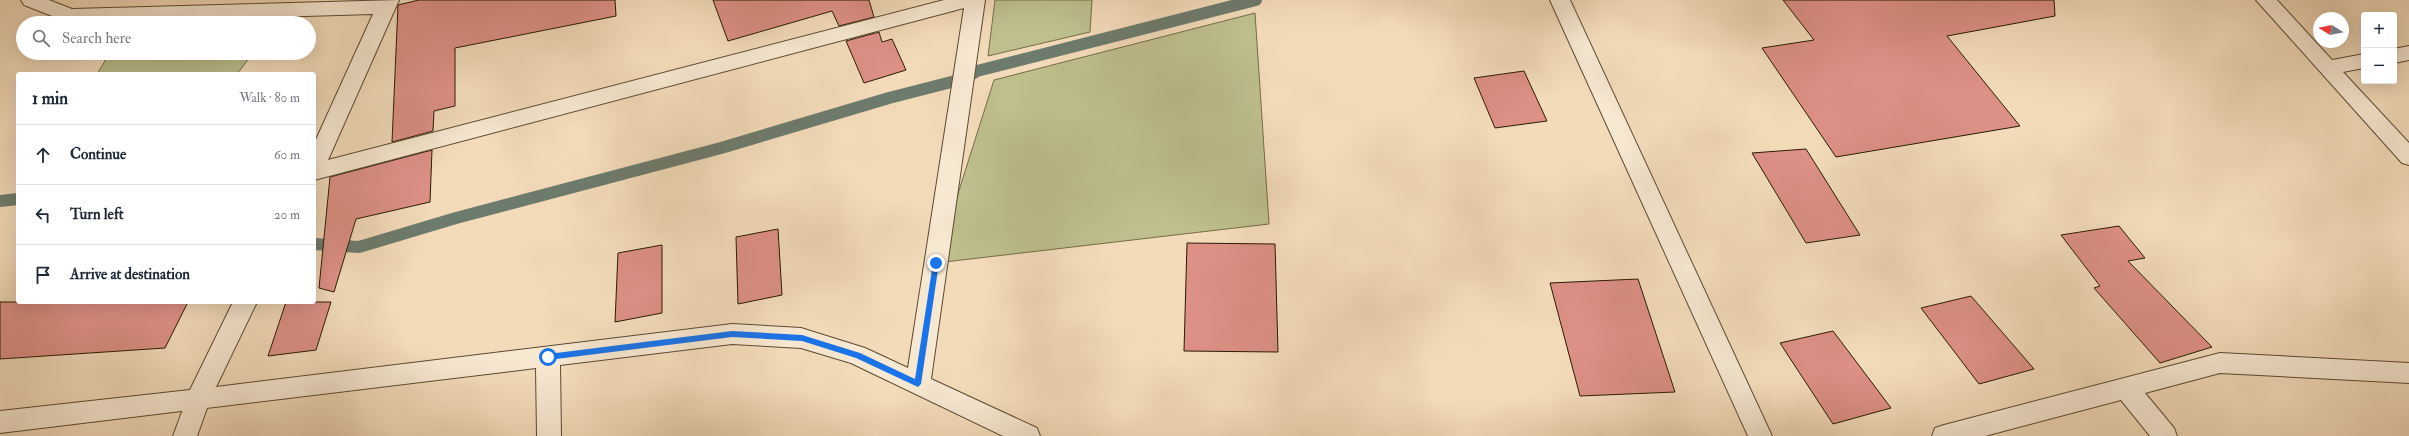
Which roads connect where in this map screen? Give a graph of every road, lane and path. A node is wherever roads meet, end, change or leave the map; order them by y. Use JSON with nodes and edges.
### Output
{"nodes":[{"id":1,"x":31,"y":0,"type":"edge"},
{"id":2,"x":969,"y":0,"type":"edge"},
{"id":3,"x":975,"y":0,"type":"edge"},
{"id":4,"x":1560,"y":0,"type":"edge"},
{"id":5,"x":2266,"y":0,"type":"edge"},
{"id":6,"x":387,"y":3,"type":"edge"},
{"id":7,"x":2409,"y":53,"type":"edge"},
{"id":8,"x":2397,"y":55,"type":"edge"},
{"id":9,"x":2361,"y":62,"type":"edge"},
{"id":10,"x":2328,"y":68,"type":"junction"},
{"id":11,"x":2409,"y":157,"type":"edge"},
{"id":12,"x":316,"y":163,"type":"edge"},
{"id":13,"x":316,"y":171,"type":"edge"},
{"id":14,"x":244,"y":304,"type":"edge"},
{"id":15,"x":548,"y":357,"type":"junction"},
{"id":16,"x":2409,"y":373,"type":"edge"},
{"id":17,"x":918,"y":384,"type":"junction"},
{"id":18,"x":2126,"y":388,"type":"junction"},
{"id":19,"x":198,"y":400,"type":"junction"},
{"id":20,"x":0,"y":422,"type":"edge"},
{"id":21,"x":185,"y":436,"type":"edge"},
{"id":22,"x":549,"y":436,"type":"edge"},
{"id":23,"x":1028,"y":436,"type":"edge"},
{"id":24,"x":1760,"y":436,"type":"edge"},
{"id":25,"x":1944,"y":436,"type":"edge"},
{"id":26,"x":2165,"y":436,"type":"edge"}],
"edges":[{"from":1,"to":6,"type":"street"},
{"from":2,"to":13,"type":"street"},
{"from":3,"to":17,"type":"street"},
{"from":4,"to":24,"type":"street"},
{"from":5,"to":10,"type":"street"},
{"from":6,"to":12,"type":"street"},
{"from":7,"to":8,"type":"street"},
{"from":9,"to":10,"type":"street"},
{"from":10,"to":11,"type":"street"},
{"from":14,"to":19,"type":"street"},
{"from":15,"to":17,"type":"street"},
{"from":15,"to":19,"type":"street"},
{"from":15,"to":22,"type":"street"},
{"from":16,"to":18,"type":"street"},
{"from":17,"to":23,"type":"street"},
{"from":18,"to":25,"type":"street"},
{"from":18,"to":26,"type":"street"},
{"from":19,"to":20,"type":"street"},
{"from":19,"to":21,"type":"street"}]}
